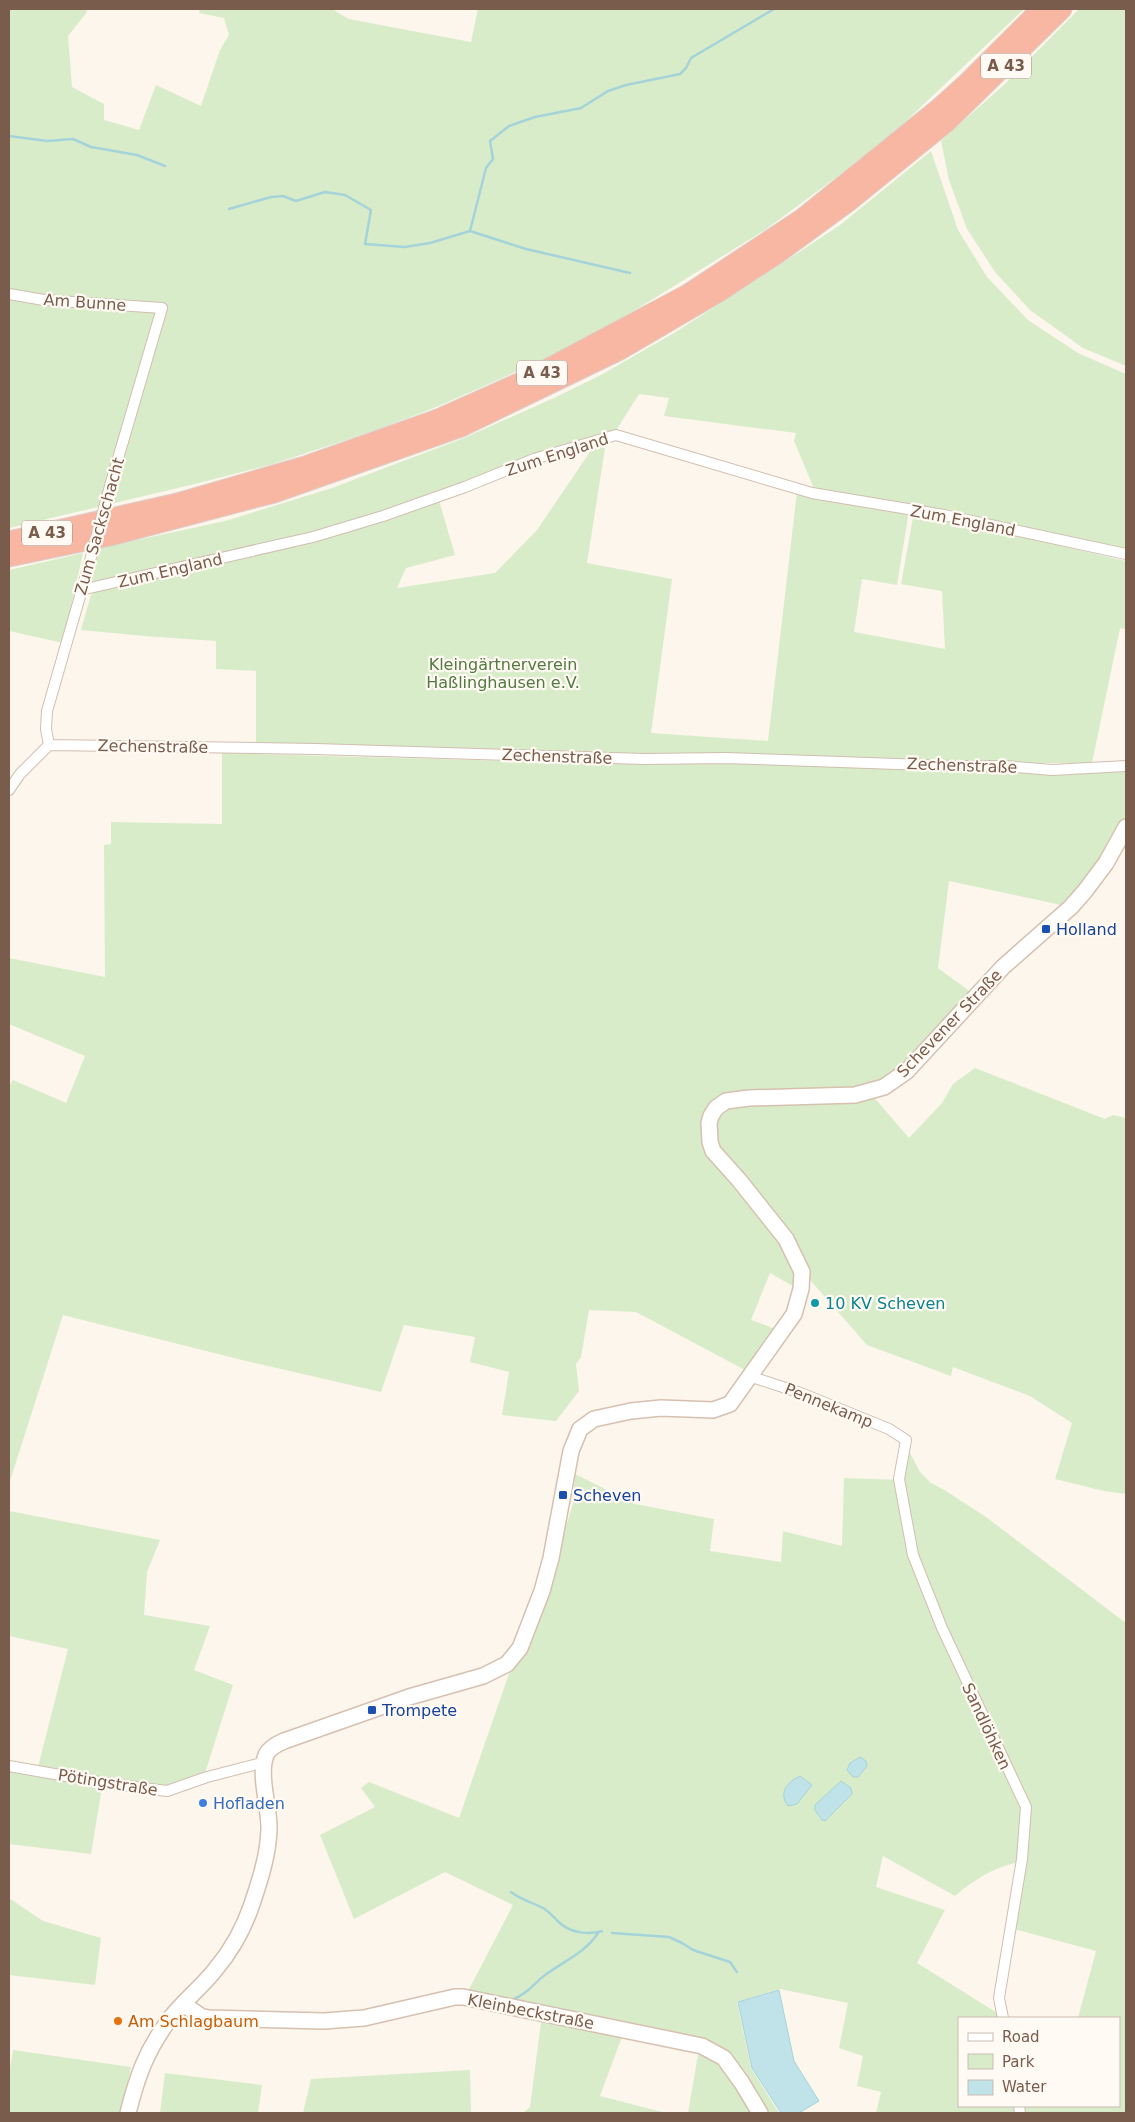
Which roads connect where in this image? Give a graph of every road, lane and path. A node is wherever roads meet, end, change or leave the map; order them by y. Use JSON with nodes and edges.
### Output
{"nodes":[{"id":1,"x":1042,"y":9,"type":"edge"},
{"id":2,"x":1062,"y":9,"type":"edge"},
{"id":3,"x":9,"y":294,"type":"edge"},
{"id":4,"x":162,"y":308,"type":"joint"},
{"id":5,"x":9,"y":541,"type":"edge"},
{"id":6,"x":36,"y":552,"type":"junction"},
{"id":7,"x":1126,"y":554,"type":"edge"},
{"id":8,"x":9,"y":557,"type":"edge"},
{"id":9,"x":9,"y":563,"type":"edge"},
{"id":10,"x":81,"y":590,"type":"junction"},
{"id":11,"x":49,"y":745,"type":"junction"},
{"id":12,"x":1126,"y":766,"type":"edge"},
{"id":13,"x":9,"y":790,"type":"edge"},
{"id":14,"x":1126,"y":827,"type":"edge"},
{"id":15,"x":749,"y":1376,"type":"junction"},
{"id":16,"x":906,"y":1440,"type":"joint"},
{"id":17,"x":265,"y":1762,"type":"junction"},
{"id":18,"x":9,"y":1766,"type":"edge"},
{"id":19,"x":183,"y":2004,"type":"junction"},
{"id":20,"x":1003,"y":2017,"type":"edge"},
{"id":21,"x":128,"y":2113,"type":"edge"},
{"id":22,"x":760,"y":2113,"type":"edge"}],
"edges":[{"from":1,"to":5,"type":"highway","number":"A 43"},
{"from":2,"to":6,"type":"highway","number":"A 43"},
{"from":3,"to":4,"type":"street","name":"Am Bunne"},
{"from":4,"to":10,"type":"street","name":"Zum Sackschacht","bridge":true},
{"from":6,"to":8,"type":"highway","number":"A 43"},
{"from":6,"to":9,"type":"highway"},
{"from":7,"to":10,"type":"street","name":"Zum England"},
{"from":10,"to":11,"type":"street","name":"Zum Sackschacht"},
{"from":11,"to":12,"type":"street","name":"Zechenstraße"},
{"from":11,"to":13,"type":"street"},
{"from":14,"to":15,"type":"main road","name":"Schevener Straße"},
{"from":15,"to":16,"type":"street","name":"Pennekamp"},
{"from":15,"to":17,"type":"main road","name":"Schevener Straße"},
{"from":16,"to":20,"type":"street","name":"Sandlöhken"},
{"from":17,"to":18,"type":"street","name":"Pötingstraße"},
{"from":17,"to":19,"type":"main road"},
{"from":19,"to":21,"type":"main road"},
{"from":19,"to":22,"type":"main road","name":"Kleinbeckstraße"}]}
